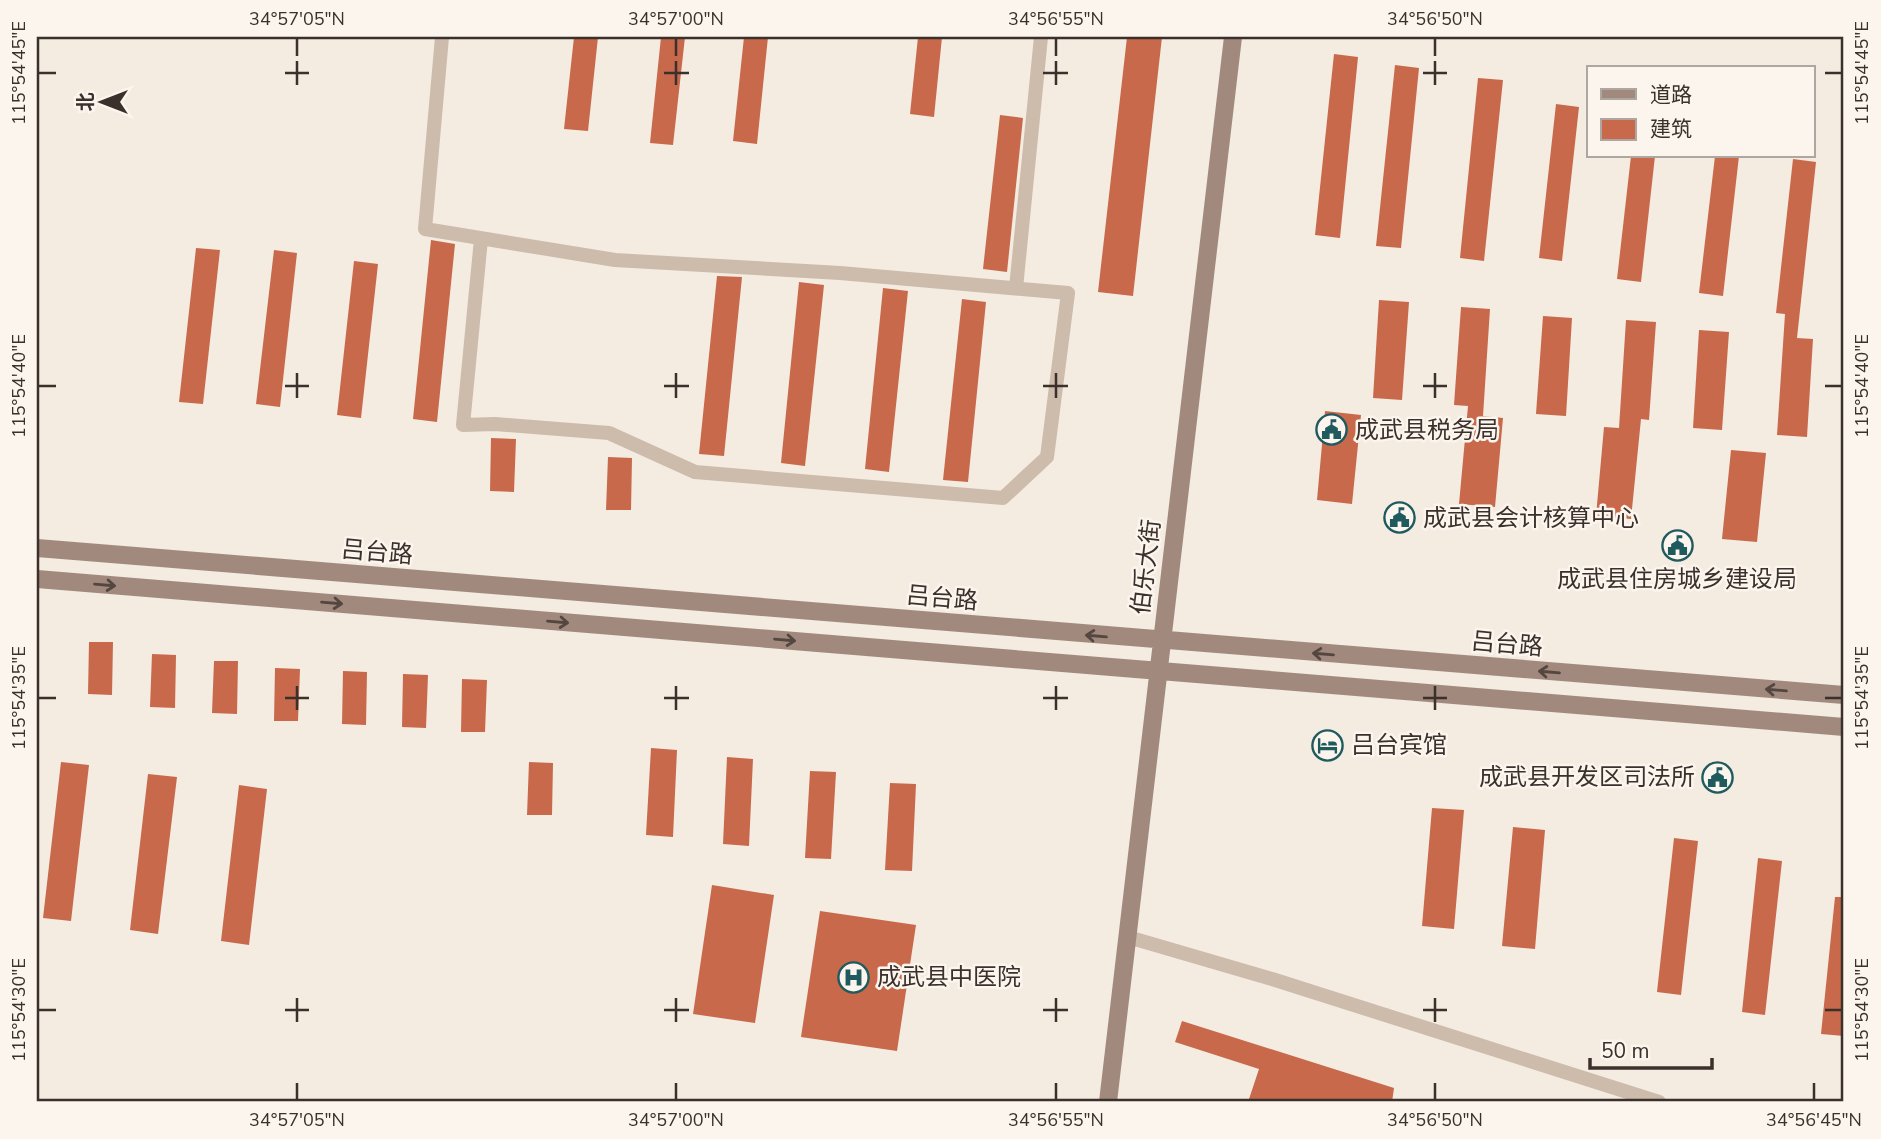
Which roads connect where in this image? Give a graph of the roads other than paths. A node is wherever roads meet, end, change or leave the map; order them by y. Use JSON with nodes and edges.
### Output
{"nodes":[{"id":1,"x":442,"y":37,"type":"edge"},
{"id":2,"x":1041,"y":37,"type":"edge"},
{"id":3,"x":1233,"y":37,"type":"edge"},
{"id":4,"x":481,"y":239,"type":"junction"},
{"id":5,"x":1016,"y":288,"type":"junction"},
{"id":6,"x":37,"y":548,"type":"edge"},
{"id":7,"x":37,"y":579,"type":"edge"},
{"id":8,"x":1162,"y":641,"type":"junction"},
{"id":9,"x":1158,"y":671,"type":"junction"},
{"id":10,"x":1844,"y":695,"type":"edge"},
{"id":11,"x":1844,"y":727,"type":"edge"},
{"id":12,"x":1128,"y":937,"type":"junction"},
{"id":13,"x":1108,"y":1102,"type":"edge"},
{"id":14,"x":1659,"y":1102,"type":"edge"}],
"edges":[{"from":1,"to":4,"type":"street"},
{"from":2,"to":5,"type":"street"},
{"from":3,"to":8,"type":"main road","name":"伯乐大街"},
{"from":4,"to":5,"type":"street"},
{"from":4,"to":5,"type":"street"},
{"from":8,"to":6,"type":"main road","name":"吕台路","one_way":true},
{"from":7,"to":9,"type":"main road","one_way":true},
{"from":8,"to":9,"type":"main road","name":"伯乐大街"},
{"from":10,"to":8,"type":"main road","name":"吕台路","one_way":true},
{"from":9,"to":11,"type":"main road"},
{"from":9,"to":12,"type":"main road","name":"伯乐大街"},
{"from":12,"to":13,"type":"main road","name":"伯乐大街"},
{"from":12,"to":14,"type":"street"}]}
